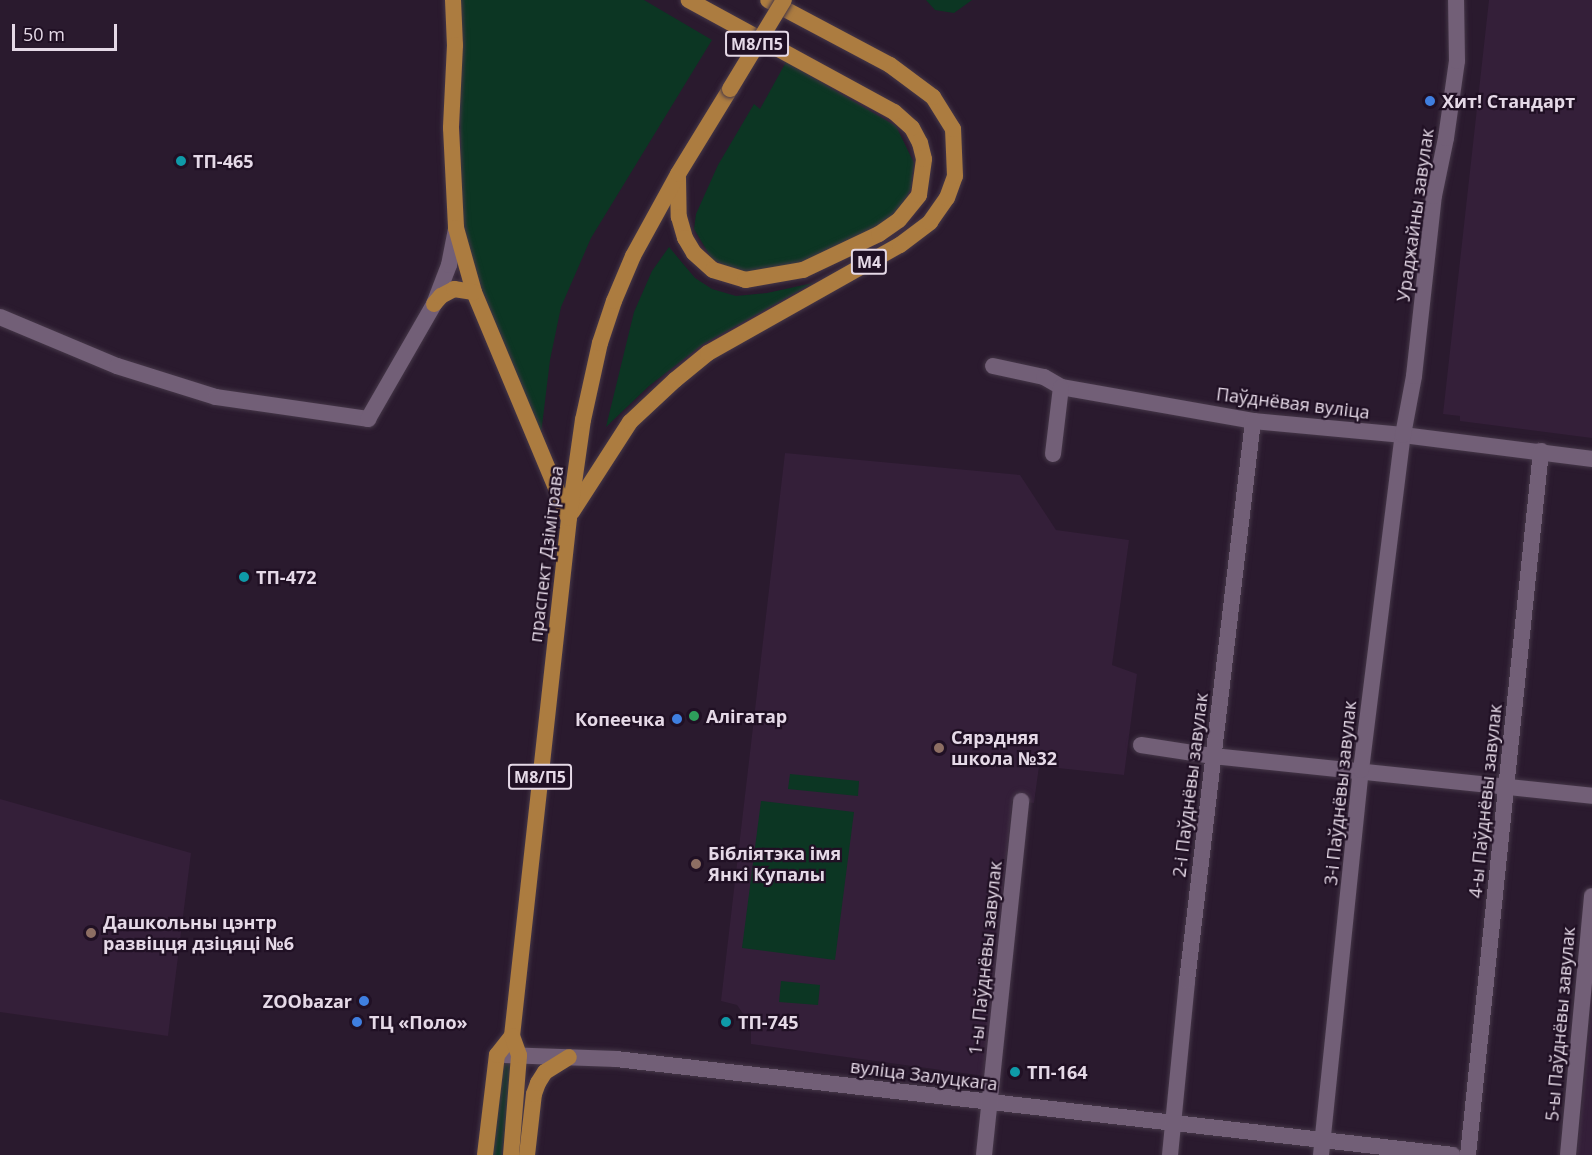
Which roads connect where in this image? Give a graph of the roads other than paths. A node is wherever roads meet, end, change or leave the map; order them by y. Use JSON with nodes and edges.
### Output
{"nodes":[{"id":1,"x":453,"y":0,"type":"edge"},
{"id":2,"x":689,"y":0,"type":"edge"},
{"id":3,"x":768,"y":0,"type":"edge"},
{"id":4,"x":784,"y":0,"type":"edge"},
{"id":5,"x":1456,"y":0,"type":"edge"},
{"id":6,"x":678,"y":174,"type":"junction"},
{"id":7,"x":456,"y":228,"type":"junction"},
{"id":8,"x":474,"y":292,"type":"junction"},
{"id":9,"x":434,"y":304,"type":"junction"},
{"id":10,"x":0,"y":317,"type":"edge"},
{"id":11,"x":993,"y":366,"type":"dead end"},
{"id":12,"x":1061,"y":387,"type":"junction"},
{"id":13,"x":1253,"y":421,"type":"junction"},
{"id":14,"x":1403,"y":435,"type":"junction"},
{"id":15,"x":1541,"y":451,"type":"junction"},
{"id":16,"x":1053,"y":454,"type":"dead end"},
{"id":17,"x":1592,"y":459,"type":"edge"},
{"id":18,"x":569,"y":518,"type":"junction"},
{"id":19,"x":1141,"y":745,"type":"dead end"},
{"id":20,"x":1213,"y":756,"type":"junction"},
{"id":21,"x":1361,"y":770,"type":"junction"},
{"id":22,"x":1507,"y":785,"type":"junction"},
{"id":23,"x":1592,"y":796,"type":"edge"},
{"id":24,"x":1021,"y":801,"type":"dead end"},
{"id":25,"x":1592,"y":896,"type":"edge"},
{"id":26,"x":512,"y":1036,"type":"junction"},
{"id":27,"x":497,"y":1054,"type":"junction"},
{"id":28,"x":519,"y":1054,"type":"junction"},
{"id":29,"x":569,"y":1057,"type":"junction"},
{"id":30,"x":989,"y":1103,"type":"junction"},
{"id":31,"x":1174,"y":1121,"type":"junction"},
{"id":32,"x":1322,"y":1148,"type":"edge"},
{"id":33,"x":485,"y":1155,"type":"edge"},
{"id":34,"x":511,"y":1155,"type":"edge"},
{"id":35,"x":527,"y":1155,"type":"edge"},
{"id":36,"x":984,"y":1155,"type":"edge"},
{"id":37,"x":1170,"y":1155,"type":"edge"},
{"id":38,"x":1453,"y":1155,"type":"edge"},
{"id":39,"x":1468,"y":1155,"type":"edge"},
{"id":40,"x":1568,"y":1155,"type":"edge"}],
"edges":[{"from":1,"to":7,"type":"main road"},
{"from":2,"to":6,"type":"main road","number":"М4"},
{"from":3,"to":18,"type":"main road","number":"М4"},
{"from":4,"to":6,"type":"main road","name":"праспект Дзімітрава","number":"М8/П5","bridge":true},
{"from":5,"to":14,"type":"street","name":"Ураджайны завулак"},
{"from":6,"to":18,"type":"main road","name":"праспект Дзімітрава","number":"М8/П5"},
{"from":7,"to":8,"type":"main road"},
{"from":7,"to":9,"type":"street"},
{"from":8,"to":9,"type":"main road"},
{"from":8,"to":18,"type":"main road"},
{"from":9,"to":10,"type":"street"},
{"from":11,"to":12,"type":"street","name":"Паўднёвая вуліца"},
{"from":12,"to":13,"type":"street","name":"Паўднёвая вуліца"},
{"from":12,"to":16,"type":"street"},
{"from":13,"to":14,"type":"street","name":"Паўднёвая вуліца"},
{"from":13,"to":20,"type":"street","name":"2-і Паўднёвы завулак"},
{"from":14,"to":15,"type":"street","name":"Паўднёвая вуліца"},
{"from":14,"to":21,"type":"street","name":"3-і Паўднёвы завулак"},
{"from":15,"to":17,"type":"street","name":"Паўднёвая вуліца"},
{"from":15,"to":22,"type":"street","name":"4-ы Паўднёвы завулак"},
{"from":18,"to":26,"type":"main road","name":"праспект Дзімітрава","number":"М8/П5"},
{"from":19,"to":20,"type":"street"},
{"from":20,"to":21,"type":"street"},
{"from":20,"to":31,"type":"street","name":"2-і Паўднёвы завулак"},
{"from":21,"to":22,"type":"street"},
{"from":21,"to":32,"type":"street","name":"3-і Паўднёвы завулак"},
{"from":22,"to":23,"type":"street"},
{"from":22,"to":39,"type":"street","name":"4-ы Паўднёвы завулак"},
{"from":24,"to":30,"type":"street","name":"1-ы Паўднёвы завулак"},
{"from":25,"to":40,"type":"street","name":"5-ы Паўднёвы завулак"},
{"from":26,"to":27,"type":"main road"},
{"from":26,"to":28,"type":"main road"},
{"from":27,"to":28,"type":"street","name":"вуліца Залуцкага"},
{"from":27,"to":33,"type":"main road"},
{"from":28,"to":29,"type":"street","name":"вуліца Залуцкага"},
{"from":28,"to":34,"type":"main road"},
{"from":29,"to":30,"type":"street","name":"вуліца Залуцкага"},
{"from":29,"to":35,"type":"main road"},
{"from":30,"to":31,"type":"street","name":"вуліца Залуцкага"},
{"from":30,"to":36,"type":"street","name":"1-ы Паўднёвы завулак"},
{"from":31,"to":32,"type":"street","name":"вуліца Залуцкага"},
{"from":31,"to":37,"type":"street","name":"2-і Паўднёвы завулак"},
{"from":32,"to":38,"type":"street","name":"вуліца Залуцкага"}]}
